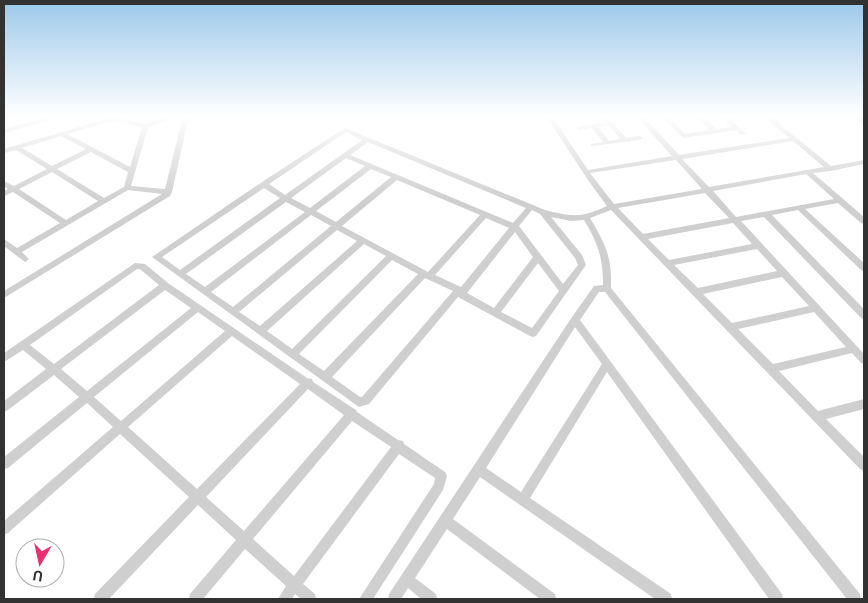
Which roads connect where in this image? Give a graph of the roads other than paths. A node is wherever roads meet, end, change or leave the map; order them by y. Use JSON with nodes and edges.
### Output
{"nodes":[{"id":1,"x":27,"y":144,"type":"edge"},
{"id":2,"x":82,"y":144,"type":"edge"},
{"id":3,"x":140,"y":144,"type":"edge"},
{"id":4,"x":179,"y":144,"type":"edge"},
{"id":5,"x":324,"y":144,"type":"edge"},
{"id":6,"x":360,"y":144,"type":"edge"},
{"id":7,"x":376,"y":144,"type":"edge"},
{"id":8,"x":568,"y":144,"type":"edge"},
{"id":9,"x":599,"y":144,"type":"edge"},
{"id":10,"x":664,"y":144,"type":"edge"},
{"id":11,"x":762,"y":144,"type":"edge"},
{"id":12,"x":800,"y":144,"type":"edge"},
{"id":13,"x":593,"y":145,"type":"dead end"},
{"id":14,"x":16,"y":147,"type":"junction"},
{"id":15,"x":91,"y":149,"type":"junction"},
{"id":16,"x":4,"y":151,"type":"edge"},
{"id":17,"x":345,"y":155,"type":"junction"},
{"id":18,"x":677,"y":158,"type":"junction"},
{"id":19,"x":864,"y":162,"type":"edge"},
{"id":20,"x":370,"y":166,"type":"junction"},
{"id":21,"x":53,"y":169,"type":"junction"},
{"id":22,"x":831,"y":169,"type":"junction"},
{"id":23,"x":132,"y":171,"type":"junction"},
{"id":24,"x":586,"y":172,"type":"junction"},
{"id":25,"x":808,"y":173,"type":"junction"},
{"id":26,"x":396,"y":177,"type":"junction"},
{"id":27,"x":4,"y":183,"type":"edge"},
{"id":28,"x":264,"y":184,"type":"junction"},
{"id":29,"x":126,"y":188,"type":"junction"},
{"id":30,"x":13,"y":190,"type":"junction"},
{"id":31,"x":708,"y":191,"type":"junction"},
{"id":32,"x":168,"y":192,"type":"junction"},
{"id":33,"x":4,"y":194,"type":"edge"},
{"id":34,"x":285,"y":198,"type":"junction"},
{"id":35,"x":840,"y":200,"type":"junction"},
{"id":36,"x":104,"y":201,"type":"junction"},
{"id":37,"x":530,"y":207,"type":"junction"},
{"id":38,"x":612,"y":207,"type":"junction"},
{"id":39,"x":800,"y":208,"type":"junction"},
{"id":40,"x":310,"y":211,"type":"junction"},
{"id":41,"x":543,"y":212,"type":"junction"},
{"id":42,"x":485,"y":214,"type":"junction"},
{"id":43,"x":766,"y":214,"type":"junction"},
{"id":44,"x":587,"y":219,"type":"junction"},
{"id":45,"x":735,"y":220,"type":"junction"},
{"id":46,"x":864,"y":221,"type":"edge"},
{"id":47,"x":65,"y":223,"type":"junction"},
{"id":48,"x":336,"y":226,"type":"junction"},
{"id":49,"x":514,"y":227,"type":"junction"},
{"id":50,"x":642,"y":237,"type":"junction"},
{"id":51,"x":363,"y":240,"type":"junction"},
{"id":52,"x":4,"y":242,"type":"edge"},
{"id":53,"x":758,"y":246,"type":"junction"},
{"id":54,"x":16,"y":252,"type":"junction"},
{"id":55,"x":391,"y":256,"type":"junction"},
{"id":56,"x":538,"y":257,"type":"junction"},
{"id":57,"x":24,"y":259,"type":"dead end"},
{"id":58,"x":668,"y":263,"type":"junction"},
{"id":59,"x":864,"y":268,"type":"edge"},
{"id":60,"x":180,"y":274,"type":"junction"},
{"id":61,"x":784,"y":274,"type":"junction"},
{"id":62,"x":426,"y":275,"type":"junction"},
{"id":63,"x":166,"y":285,"type":"junction"},
{"id":64,"x":563,"y":290,"type":"junction"},
{"id":65,"x":607,"y":290,"type":"junction"},
{"id":66,"x":205,"y":292,"type":"junction"},
{"id":67,"x":460,"y":292,"type":"junction"},
{"id":68,"x":696,"y":292,"type":"junction"},
{"id":69,"x":4,"y":294,"type":"edge"},
{"id":70,"x":198,"y":307,"type":"junction"},
{"id":71,"x":816,"y":308,"type":"junction"},
{"id":72,"x":233,"y":312,"type":"junction"},
{"id":73,"x":495,"y":313,"type":"junction"},
{"id":74,"x":864,"y":315,"type":"edge"},
{"id":75,"x":575,"y":320,"type":"junction"},
{"id":76,"x":730,"y":327,"type":"junction"},
{"id":77,"x":232,"y":331,"type":"junction"},
{"id":78,"x":261,"y":331,"type":"junction"},
{"id":79,"x":23,"y":344,"type":"junction"},
{"id":80,"x":293,"y":354,"type":"junction"},
{"id":81,"x":861,"y":355,"type":"edge"},
{"id":82,"x":4,"y":358,"type":"edge"},
{"id":83,"x":607,"y":364,"type":"junction"},
{"id":84,"x":770,"y":369,"type":"junction"},
{"id":85,"x":54,"y":370,"type":"junction"},
{"id":86,"x":308,"y":382,"type":"junction"},
{"id":87,"x":324,"y":384,"type":"junction"},
{"id":88,"x":87,"y":397,"type":"junction"},
{"id":89,"x":864,"y":404,"type":"edge"},
{"id":90,"x":4,"y":407,"type":"edge"},
{"id":91,"x":352,"y":413,"type":"junction"},
{"id":92,"x":817,"y":416,"type":"junction"},
{"id":93,"x":120,"y":427,"type":"junction"},
{"id":94,"x":399,"y":445,"type":"junction"},
{"id":95,"x":4,"y":464,"type":"edge"},
{"id":96,"x":864,"y":465,"type":"edge"},
{"id":97,"x":478,"y":469,"type":"junction"},
{"id":98,"x":198,"y":498,"type":"junction"},
{"id":99,"x":522,"y":500,"type":"junction"},
{"id":100,"x":444,"y":520,"type":"junction"},
{"id":101,"x":4,"y":529,"type":"edge"},
{"id":102,"x":245,"y":541,"type":"junction"},
{"id":103,"x":407,"y":579,"type":"junction"},
{"id":104,"x":294,"y":586,"type":"junction"},
{"id":105,"x":100,"y":599,"type":"edge"},
{"id":106,"x":195,"y":599,"type":"edge"},
{"id":107,"x":284,"y":599,"type":"edge"},
{"id":108,"x":310,"y":599,"type":"edge"},
{"id":109,"x":366,"y":599,"type":"edge"},
{"id":110,"x":394,"y":599,"type":"edge"},
{"id":111,"x":431,"y":599,"type":"edge"},
{"id":112,"x":550,"y":599,"type":"edge"},
{"id":113,"x":666,"y":599,"type":"edge"},
{"id":114,"x":777,"y":599,"type":"edge"},
{"id":115,"x":855,"y":599,"type":"edge"}],
"edges":[{"from":1,"to":14,"type":"street"},
{"from":2,"to":15,"type":"street"},
{"from":3,"to":23,"type":"street"},
{"from":4,"to":32,"type":"street"},
{"from":5,"to":28,"type":"street"},
{"from":6,"to":17,"type":"street"},
{"from":7,"to":37,"type":"street"},
{"from":8,"to":24,"type":"street"},
{"from":9,"to":13,"type":"street"},
{"from":10,"to":18,"type":"street"},
{"from":11,"to":18,"type":"street"},
{"from":12,"to":22,"type":"street"},
{"from":14,"to":16,"type":"street"},
{"from":14,"to":21,"type":"street"},
{"from":15,"to":21,"type":"street"},
{"from":15,"to":23,"type":"street"},
{"from":17,"to":20,"type":"street"},
{"from":17,"to":34,"type":"street"},
{"from":18,"to":24,"type":"street"},
{"from":18,"to":31,"type":"street"},
{"from":19,"to":22,"type":"street"},
{"from":20,"to":26,"type":"street"},
{"from":20,"to":40,"type":"street"},
{"from":21,"to":30,"type":"street"},
{"from":21,"to":36,"type":"street"},
{"from":22,"to":25,"type":"street"},
{"from":23,"to":29,"type":"street"},
{"from":24,"to":38,"type":"street"},
{"from":25,"to":31,"type":"street"},
{"from":25,"to":35,"type":"street"},
{"from":26,"to":42,"type":"street"},
{"from":26,"to":48,"type":"street"},
{"from":27,"to":30,"type":"street"},
{"from":28,"to":34,"type":"street"},
{"from":28,"to":60,"type":"street"},
{"from":29,"to":32,"type":"street"},
{"from":29,"to":36,"type":"street"},
{"from":30,"to":33,"type":"street"},
{"from":30,"to":47,"type":"street"},
{"from":31,"to":38,"type":"street"},
{"from":31,"to":45,"type":"street"},
{"from":32,"to":69,"type":"street"},
{"from":34,"to":40,"type":"street"},
{"from":34,"to":60,"type":"street"},
{"from":35,"to":39,"type":"street"},
{"from":35,"to":46,"type":"street"},
{"from":36,"to":47,"type":"street"},
{"from":37,"to":41,"type":"street"},
{"from":37,"to":49,"type":"street"},
{"from":38,"to":44,"type":"street"},
{"from":38,"to":50,"type":"street"},
{"from":39,"to":43,"type":"street"},
{"from":39,"to":59,"type":"street"},
{"from":40,"to":48,"type":"street"},
{"from":40,"to":66,"type":"street"},
{"from":41,"to":44,"type":"street"},
{"from":41,"to":64,"type":"street"},
{"from":42,"to":49,"type":"street"},
{"from":42,"to":62,"type":"street"},
{"from":43,"to":45,"type":"street"},
{"from":43,"to":74,"type":"street"},
{"from":44,"to":65,"type":"street"},
{"from":45,"to":50,"type":"street"},
{"from":45,"to":53,"type":"street"},
{"from":47,"to":54,"type":"street"},
{"from":48,"to":51,"type":"street"},
{"from":48,"to":72,"type":"street"},
{"from":49,"to":56,"type":"street"},
{"from":49,"to":67,"type":"street"},
{"from":50,"to":58,"type":"street"},
{"from":51,"to":55,"type":"street"},
{"from":51,"to":78,"type":"street"},
{"from":52,"to":54,"type":"street"},
{"from":53,"to":58,"type":"street"},
{"from":53,"to":61,"type":"street"},
{"from":54,"to":57,"type":"street"},
{"from":55,"to":62,"type":"street"},
{"from":55,"to":80,"type":"street"},
{"from":56,"to":64,"type":"street"},
{"from":56,"to":73,"type":"street"},
{"from":58,"to":68,"type":"street"},
{"from":60,"to":66,"type":"street"},
{"from":61,"to":68,"type":"street"},
{"from":61,"to":71,"type":"street"},
{"from":62,"to":67,"type":"street"},
{"from":62,"to":87,"type":"street"},
{"from":63,"to":70,"type":"street"},
{"from":63,"to":79,"type":"street"},
{"from":63,"to":85,"type":"street"},
{"from":64,"to":73,"type":"street"},
{"from":65,"to":75,"type":"street"},
{"from":65,"to":115,"type":"street"},
{"from":66,"to":72,"type":"street"},
{"from":67,"to":73,"type":"street"},
{"from":67,"to":87,"type":"street"},
{"from":68,"to":76,"type":"street"},
{"from":70,"to":77,"type":"street"},
{"from":70,"to":88,"type":"street"},
{"from":71,"to":76,"type":"street"},
{"from":71,"to":81,"type":"street"},
{"from":72,"to":78,"type":"street"},
{"from":75,"to":83,"type":"street"},
{"from":75,"to":97,"type":"street"},
{"from":76,"to":84,"type":"street"},
{"from":77,"to":86,"type":"street"},
{"from":77,"to":93,"type":"street"},
{"from":78,"to":80,"type":"street"},
{"from":79,"to":82,"type":"street"},
{"from":79,"to":85,"type":"street"},
{"from":80,"to":87,"type":"street"},
{"from":81,"to":84,"type":"street"},
{"from":83,"to":99,"type":"street"},
{"from":83,"to":114,"type":"street"},
{"from":84,"to":92,"type":"street"},
{"from":85,"to":88,"type":"street"},
{"from":85,"to":90,"type":"street"},
{"from":86,"to":87,"type":"street"},
{"from":86,"to":98,"type":"street"},
{"from":87,"to":91,"type":"street"},
{"from":88,"to":93,"type":"street"},
{"from":88,"to":95,"type":"street"},
{"from":89,"to":92,"type":"street"},
{"from":91,"to":94,"type":"street"},
{"from":91,"to":102,"type":"street"},
{"from":92,"to":96,"type":"street"},
{"from":93,"to":98,"type":"street"},
{"from":93,"to":101,"type":"street"},
{"from":94,"to":104,"type":"street"},
{"from":94,"to":109,"type":"street"},
{"from":97,"to":99,"type":"street"},
{"from":97,"to":100,"type":"street"},
{"from":98,"to":102,"type":"street"},
{"from":98,"to":105,"type":"street"},
{"from":99,"to":113,"type":"street"},
{"from":100,"to":103,"type":"street"},
{"from":100,"to":112,"type":"street"},
{"from":102,"to":104,"type":"street"},
{"from":102,"to":106,"type":"street"},
{"from":103,"to":110,"type":"street"},
{"from":103,"to":111,"type":"street"},
{"from":104,"to":107,"type":"street"},
{"from":104,"to":108,"type":"street"}]}
